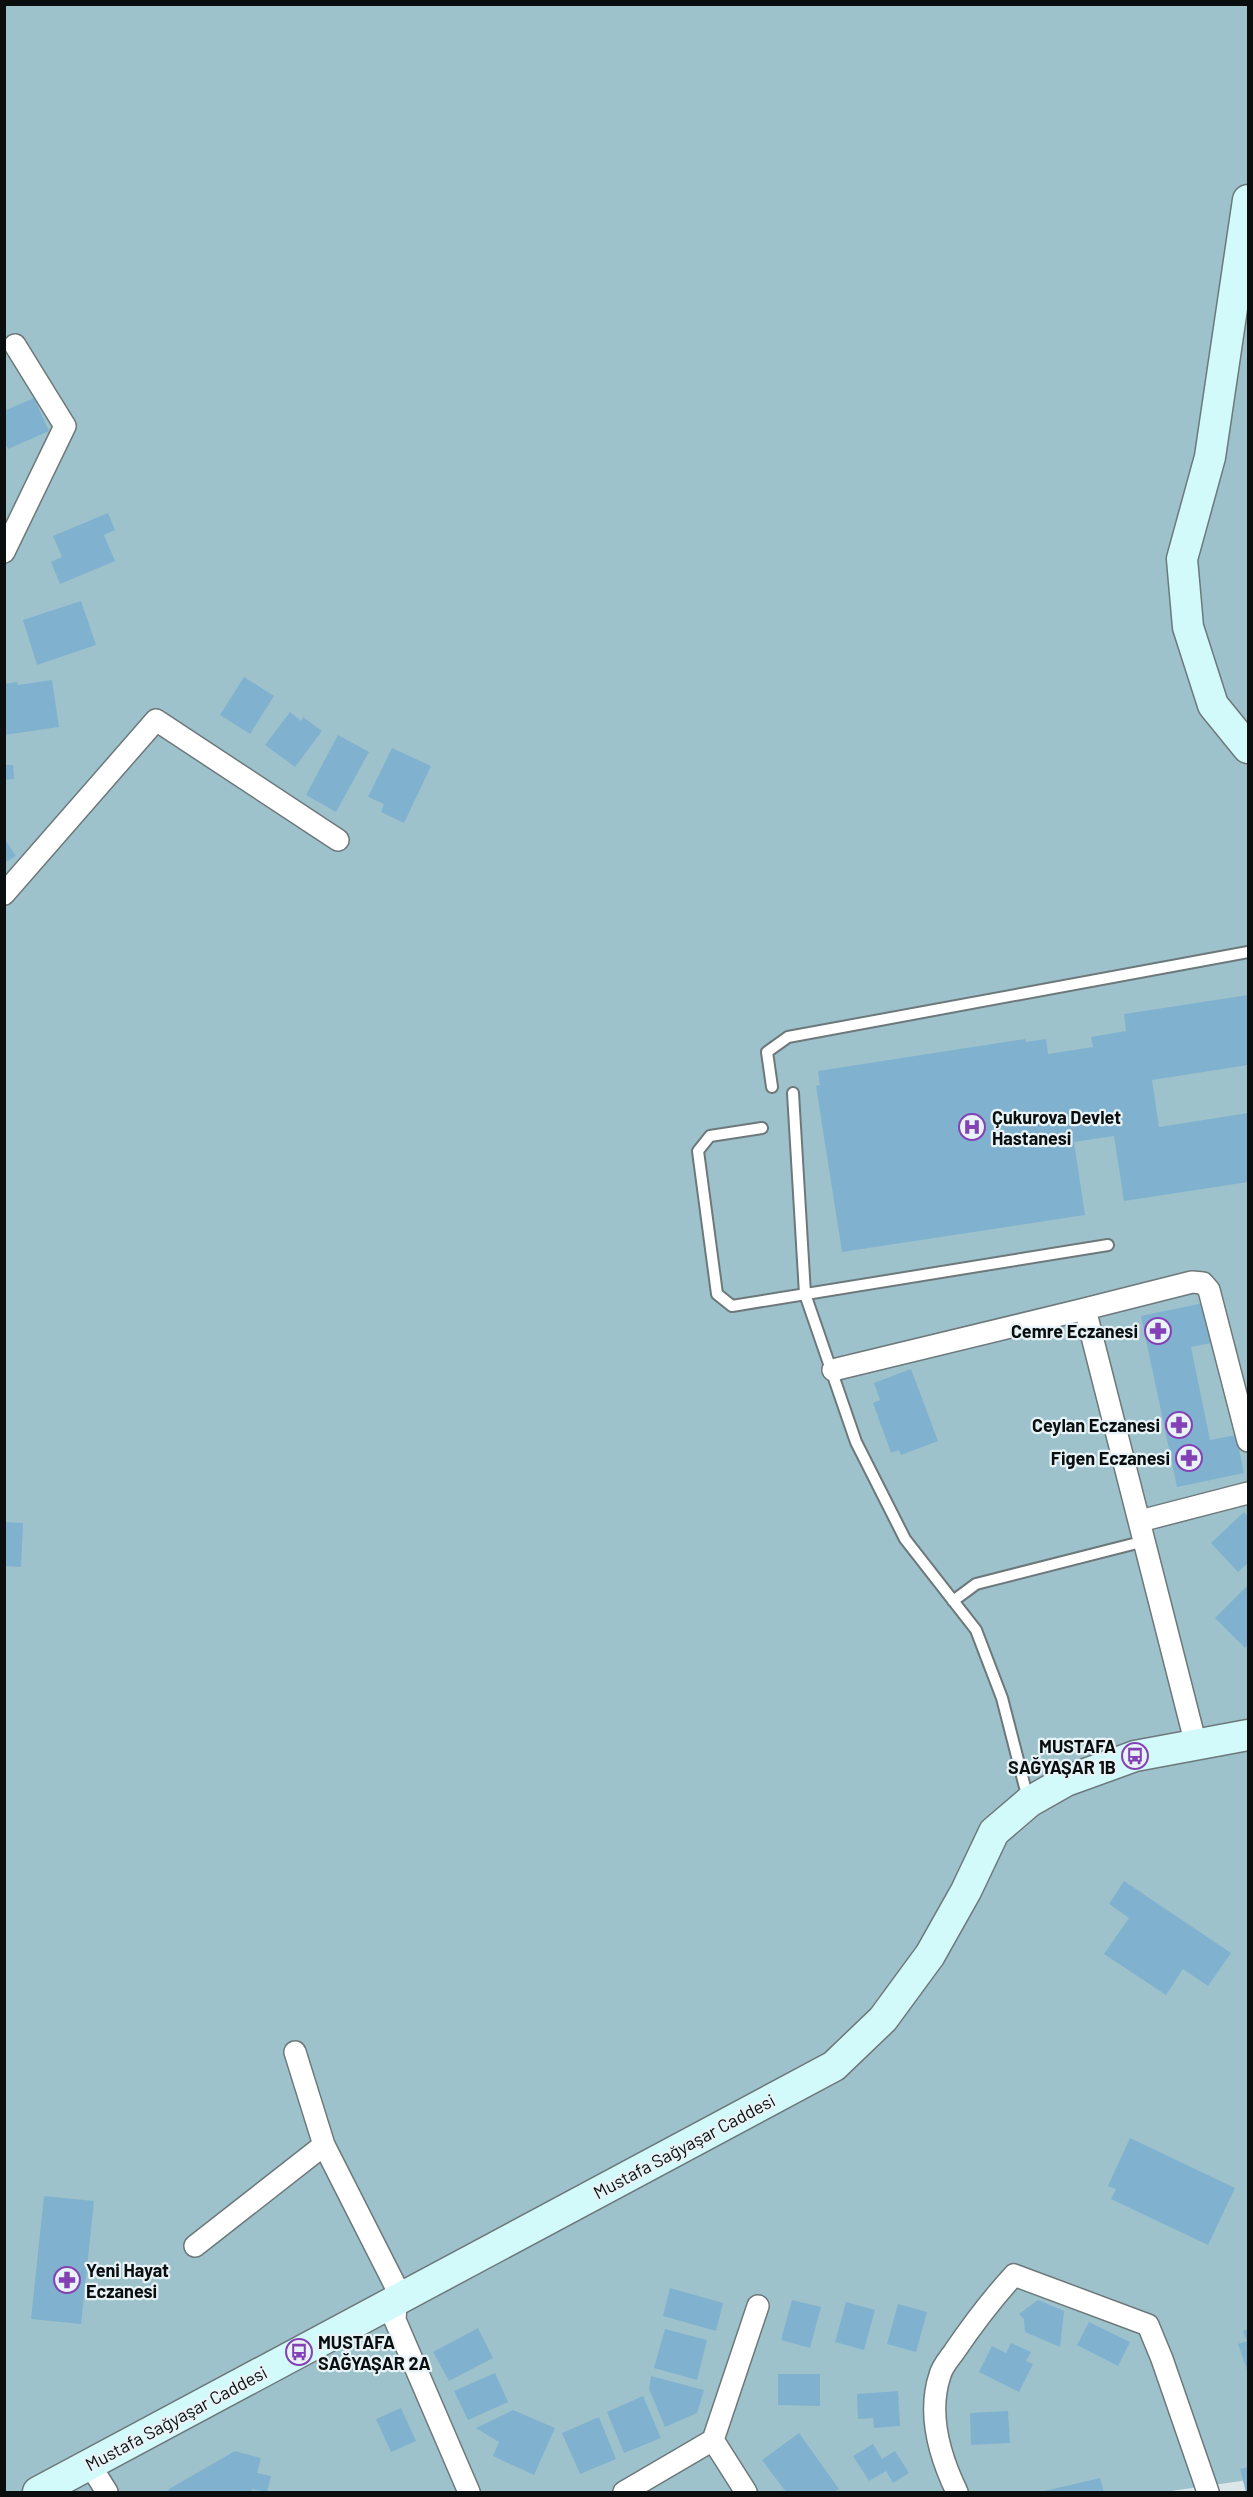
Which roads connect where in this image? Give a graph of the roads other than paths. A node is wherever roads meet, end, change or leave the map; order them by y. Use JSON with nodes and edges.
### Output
{"nodes":[{"id":1,"x":1248,"y":200,"type":"edge"},
{"id":2,"x":15,"y":345,"type":"dead end"},
{"id":3,"x":4,"y":552,"type":"edge"},
{"id":4,"x":1248,"y":748,"type":"edge"},
{"id":5,"x":338,"y":840,"type":"dead end"},
{"id":6,"x":4,"y":894,"type":"edge"},
{"id":7,"x":1248,"y":952,"type":"edge"},
{"id":8,"x":772,"y":1087,"type":"dead end"},
{"id":9,"x":793,"y":1093,"type":"dead end"},
{"id":10,"x":762,"y":1128,"type":"dead end"},
{"id":11,"x":1108,"y":1245,"type":"dead end"},
{"id":12,"x":805,"y":1294,"type":"junction"},
{"id":13,"x":1085,"y":1309,"type":"junction"},
{"id":14,"x":833,"y":1370,"type":"junction"},
{"id":15,"x":1248,"y":1441,"type":"edge"},
{"id":16,"x":1248,"y":1492,"type":"edge"},
{"id":17,"x":1142,"y":1531,"type":"junction"},
{"id":18,"x":953,"y":1601,"type":"junction"},
{"id":19,"x":1248,"y":1735,"type":"edge"},
{"id":20,"x":1196,"y":1745,"type":"junction"},
{"id":21,"x":1029,"y":1802,"type":"junction"},
{"id":22,"x":295,"y":2052,"type":"dead end"},
{"id":23,"x":324,"y":2145,"type":"junction"},
{"id":24,"x":195,"y":2246,"type":"dead end"},
{"id":25,"x":396,"y":2301,"type":"junction"},
{"id":26,"x":758,"y":2306,"type":"dead end"},
{"id":27,"x":713,"y":2440,"type":"junction"},
{"id":28,"x":90,"y":2465,"type":"junction"},
{"id":29,"x":38,"y":2493,"type":"edge"},
{"id":30,"x":107,"y":2493,"type":"edge"},
{"id":31,"x":469,"y":2493,"type":"edge"},
{"id":32,"x":624,"y":2493,"type":"edge"},
{"id":33,"x":747,"y":2493,"type":"edge"},
{"id":34,"x":957,"y":2493,"type":"edge"},
{"id":35,"x":1208,"y":2493,"type":"edge"}],
"edges":[{"from":1,"to":4,"type":"street"},
{"from":2,"to":3,"type":"street"},
{"from":5,"to":6,"type":"street"},
{"from":7,"to":8,"type":"lane"},
{"from":9,"to":12,"type":"lane"},
{"from":10,"to":12,"type":"lane"},
{"from":11,"to":12,"type":"lane"},
{"from":12,"to":14,"type":"lane"},
{"from":13,"to":14,"type":"street"},
{"from":13,"to":15,"type":"street"},
{"from":13,"to":17,"type":"street"},
{"from":14,"to":18,"type":"lane"},
{"from":16,"to":17,"type":"street"},
{"from":17,"to":18,"type":"lane"},
{"from":17,"to":20,"type":"street"},
{"from":18,"to":21,"type":"lane"},
{"from":19,"to":20,"type":"street","name":"Mustafa Sağyaşar Caddesi"},
{"from":20,"to":21,"type":"street","name":"Mustafa Sağyaşar Caddesi"},
{"from":21,"to":25,"type":"street","name":"Mustafa Sağyaşar Caddesi"},
{"from":22,"to":23,"type":"street"},
{"from":23,"to":24,"type":"street"},
{"from":23,"to":25,"type":"street"},
{"from":25,"to":28,"type":"street","name":"Mustafa Sağyaşar Caddesi"},
{"from":25,"to":31,"type":"street"},
{"from":26,"to":27,"type":"street"},
{"from":27,"to":32,"type":"street"},
{"from":27,"to":33,"type":"street"},
{"from":28,"to":29,"type":"street","name":"Mustafa Sağyaşar Caddesi"},
{"from":28,"to":30,"type":"street"},
{"from":34,"to":35,"type":"street"}]}
